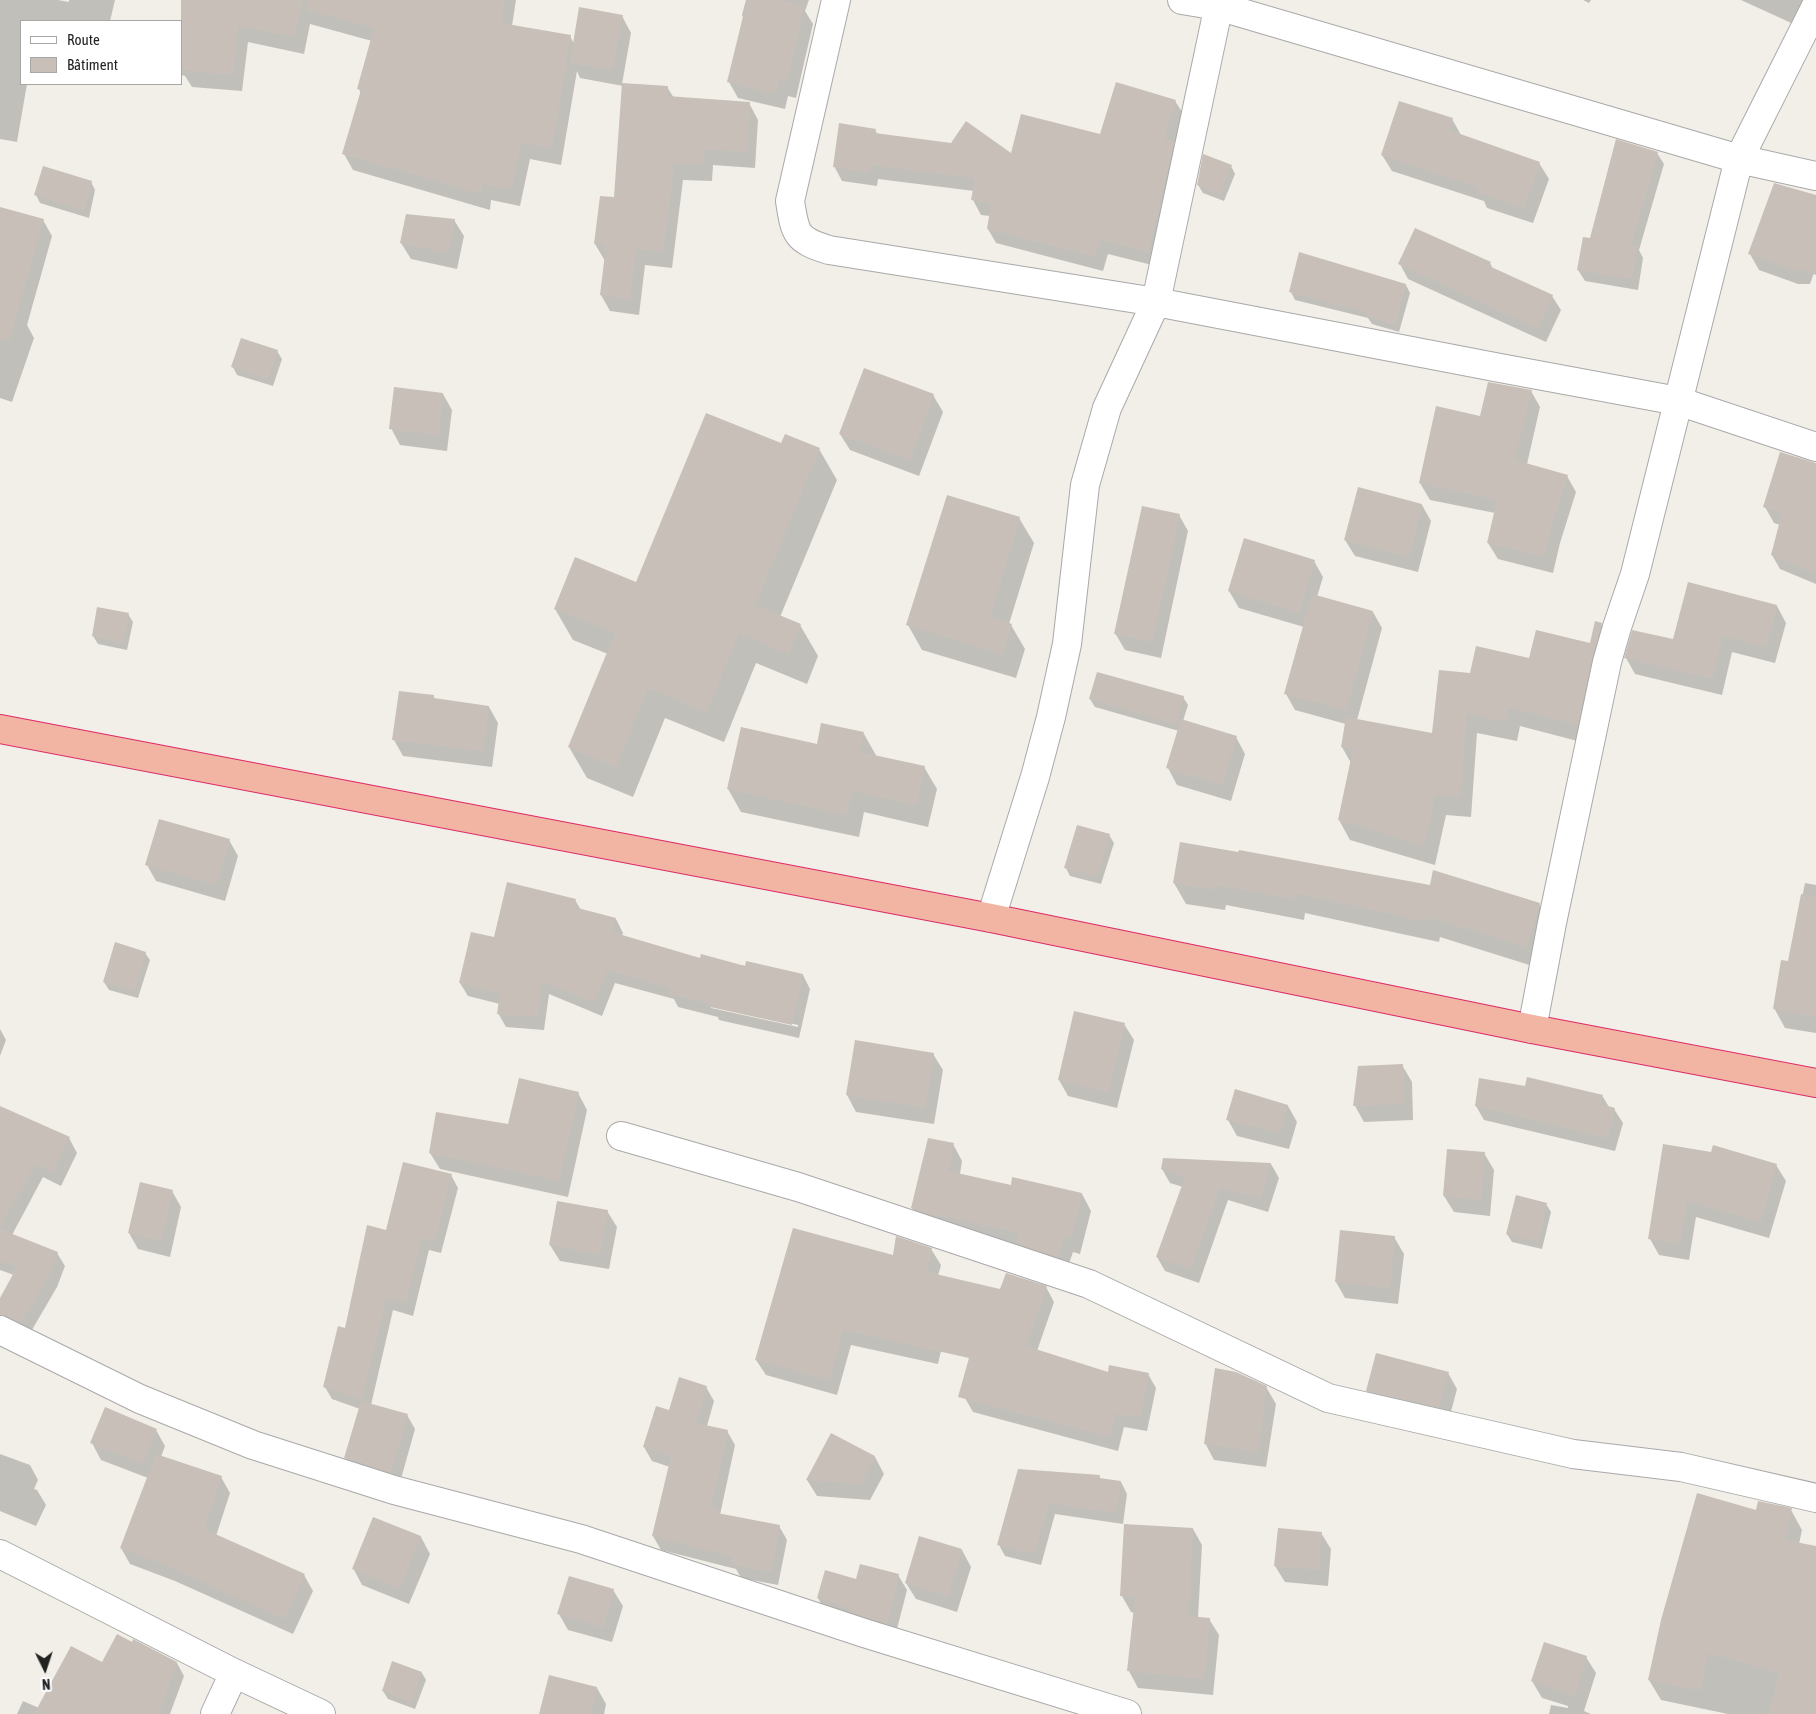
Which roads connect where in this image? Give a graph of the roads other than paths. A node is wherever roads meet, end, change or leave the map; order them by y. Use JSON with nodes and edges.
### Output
{"nodes":[{"id":1,"x":836,"y":0,"type":"edge"},
{"id":2,"x":1182,"y":0,"type":"edge"},
{"id":3,"x":1219,"y":3,"type":"edge"},
{"id":4,"x":1816,"y":6,"type":"edge"},
{"id":5,"x":1739,"y":159,"type":"junction"},
{"id":6,"x":1816,"y":176,"type":"edge"},
{"id":7,"x":1156,"y":302,"type":"junction"},
{"id":8,"x":1678,"y":401,"type":"junction"},
{"id":9,"x":1816,"y":447,"type":"edge"},
{"id":10,"x":0,"y":729,"type":"edge"},
{"id":11,"x":991,"y":918,"type":"junction"},
{"id":12,"x":1532,"y":1029,"type":"junction"},
{"id":13,"x":1816,"y":1084,"type":"edge"},
{"id":14,"x":621,"y":1136,"type":"dead end"},
{"id":15,"x":0,"y":1330,"type":"edge"},
{"id":16,"x":1816,"y":1498,"type":"edge"},
{"id":17,"x":0,"y":1554,"type":"edge"},
{"id":18,"x":234,"y":1672,"type":"junction"},
{"id":19,"x":215,"y":1714,"type":"edge"},
{"id":20,"x":320,"y":1714,"type":"edge"},
{"id":21,"x":1127,"y":1714,"type":"edge"}],
"edges":[{"from":1,"to":7,"type":"street"},
{"from":2,"to":3,"type":"street"},
{"from":3,"to":5,"type":"street"},
{"from":3,"to":7,"type":"street"},
{"from":4,"to":5,"type":"street"},
{"from":5,"to":6,"type":"street"},
{"from":5,"to":8,"type":"street"},
{"from":7,"to":8,"type":"street"},
{"from":7,"to":11,"type":"street"},
{"from":8,"to":9,"type":"street"},
{"from":8,"to":12,"type":"street"},
{"from":10,"to":11,"type":"highway"},
{"from":11,"to":12,"type":"highway"},
{"from":12,"to":13,"type":"highway"},
{"from":14,"to":16,"type":"street"},
{"from":15,"to":21,"type":"street"},
{"from":17,"to":18,"type":"street"},
{"from":18,"to":19,"type":"street"},
{"from":18,"to":20,"type":"street"}]}
